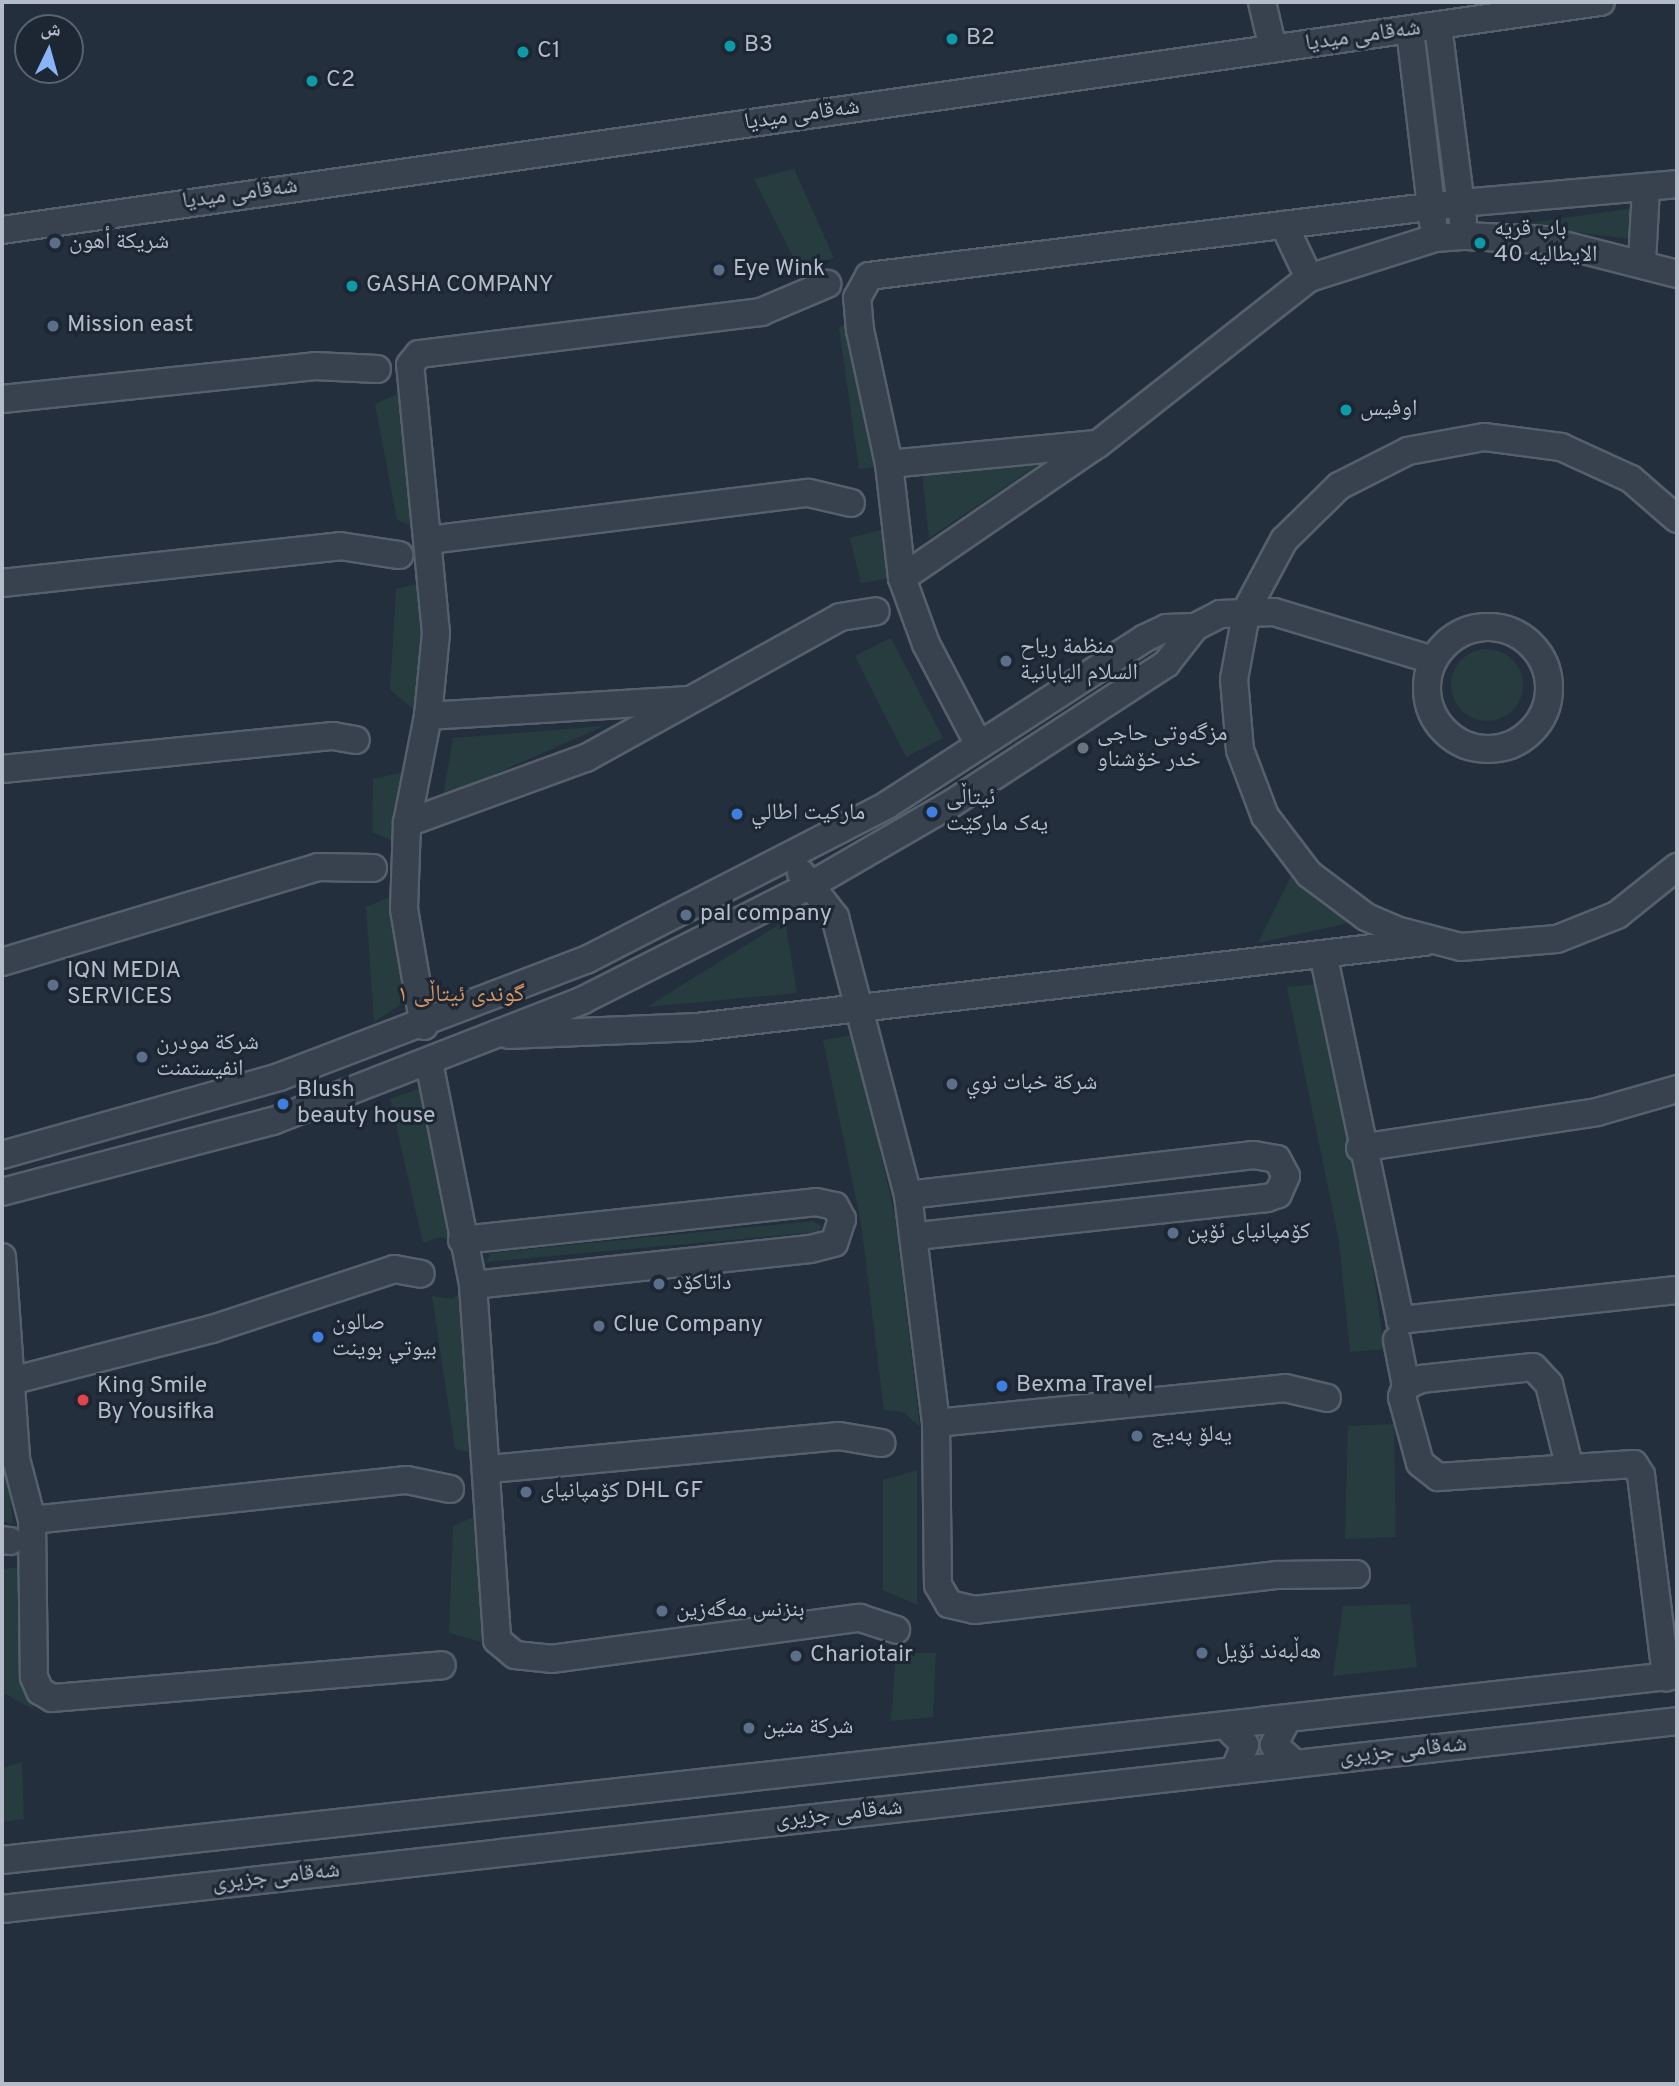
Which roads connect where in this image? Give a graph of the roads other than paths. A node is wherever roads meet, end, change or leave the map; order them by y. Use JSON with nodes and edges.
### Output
{"nodes":[{"id":1,"x":1262,"y":2,"type":"edge"},
{"id":2,"x":1601,"y":2,"type":"edge"},
{"id":3,"x":1438,"y":26,"type":"junction"},
{"id":4,"x":1410,"y":30,"type":"junction"},
{"id":5,"x":1273,"y":49,"type":"junction"},
{"id":6,"x":1677,"y":184,"type":"edge"},
{"id":7,"x":1646,"y":187,"type":"junction"},
{"id":8,"x":1461,"y":203,"type":"junction"},
{"id":9,"x":1431,"y":206,"type":"junction"},
{"id":10,"x":1284,"y":225,"type":"junction"},
{"id":11,"x":2,"y":230,"type":"edge"},
{"id":12,"x":1466,"y":236,"type":"junction"},
{"id":13,"x":1435,"y":238,"type":"junction"},
{"id":14,"x":1642,"y":262,"type":"junction"},
{"id":15,"x":1677,"y":274,"type":"edge"},
{"id":16,"x":1309,"y":278,"type":"junction"},
{"id":17,"x":827,"y":284,"type":"dead end"},
{"id":18,"x":377,"y":369,"type":"dead end"},
{"id":19,"x":2,"y":398,"type":"edge"},
{"id":20,"x":1098,"y":444,"type":"junction"},
{"id":21,"x":889,"y":464,"type":"junction"},
{"id":22,"x":851,"y":503,"type":"dead end"},
{"id":23,"x":1677,"y":519,"type":"edge"},
{"id":24,"x":429,"y":540,"type":"junction"},
{"id":25,"x":399,"y":555,"type":"dead end"},
{"id":26,"x":902,"y":578,"type":"junction"},
{"id":27,"x":2,"y":583,"type":"edge"},
{"id":28,"x":1247,"y":608,"type":"junction"},
{"id":29,"x":876,"y":611,"type":"dead end"},
{"id":30,"x":1195,"y":627,"type":"junction"},
{"id":31,"x":1433,"y":660,"type":"junction"},
{"id":32,"x":699,"y":699,"type":"junction"},
{"id":33,"x":428,"y":716,"type":"junction"},
{"id":34,"x":356,"y":740,"type":"dead end"},
{"id":35,"x":979,"y":745,"type":"junction"},
{"id":36,"x":2,"y":769,"type":"edge"},
{"id":37,"x":407,"y":824,"type":"junction"},
{"id":38,"x":788,"y":858,"type":"junction"},
{"id":39,"x":1677,"y":867,"type":"edge"},
{"id":40,"x":373,"y":868,"type":"dead end"},
{"id":41,"x":811,"y":886,"type":"junction"},
{"id":42,"x":1429,"y":941,"type":"junction"},
{"id":43,"x":1324,"y":958,"type":"junction"},
{"id":44,"x":2,"y":962,"type":"edge"},
{"id":45,"x":860,"y":1007,"type":"junction"},
{"id":46,"x":424,"y":1026,"type":"junction"},
{"id":47,"x":493,"y":1035,"type":"junction"},
{"id":48,"x":429,"y":1062,"type":"junction"},
{"id":49,"x":1677,"y":1089,"type":"edge"},
{"id":50,"x":1677,"y":1104,"type":"edge"},
{"id":51,"x":1597,"y":1112,"type":"junction"},
{"id":52,"x":141,"y":1120,"type":"junction"},
{"id":53,"x":1360,"y":1148,"type":"junction"},
{"id":54,"x":2,"y":1155,"type":"edge"},
{"id":55,"x":152,"y":1157,"type":"junction"},
{"id":56,"x":2,"y":1192,"type":"edge"},
{"id":57,"x":908,"y":1195,"type":"junction"},
{"id":58,"x":916,"y":1236,"type":"junction"},
{"id":59,"x":463,"y":1240,"type":"junction"},
{"id":60,"x":2,"y":1257,"type":"edge"},
{"id":61,"x":421,"y":1274,"type":"dead end"},
{"id":62,"x":473,"y":1285,"type":"junction"},
{"id":63,"x":1677,"y":1290,"type":"edge"},
{"id":64,"x":1397,"y":1340,"type":"dead end"},
{"id":65,"x":11,"y":1381,"type":"junction"},
{"id":66,"x":1406,"y":1386,"type":"junction"},
{"id":67,"x":1327,"y":1398,"type":"dead end"},
{"id":68,"x":936,"y":1423,"type":"junction"},
{"id":69,"x":881,"y":1443,"type":"dead end"},
{"id":70,"x":1569,"y":1465,"type":"junction"},
{"id":71,"x":490,"y":1469,"type":"junction"},
{"id":72,"x":450,"y":1489,"type":"dead end"},
{"id":73,"x":32,"y":1520,"type":"junction"},
{"id":74,"x":1356,"y":1574,"type":"dead end"},
{"id":75,"x":896,"y":1630,"type":"dead end"},
{"id":76,"x":442,"y":1665,"type":"dead end"},
{"id":77,"x":1672,"y":1676,"type":"edge"},
{"id":78,"x":1287,"y":1719,"type":"junction"},
{"id":79,"x":1677,"y":1721,"type":"edge"},
{"id":80,"x":1225,"y":1726,"type":"junction"},
{"id":81,"x":1295,"y":1764,"type":"junction"},
{"id":82,"x":1234,"y":1771,"type":"junction"},
{"id":83,"x":2,"y":1860,"type":"edge"},
{"id":84,"x":2,"y":1909,"type":"edge"}],
"edges":[{"from":1,"to":5,"type":"street"},
{"from":2,"to":3,"type":"street","name":"شەقامی میدیا"},
{"from":3,"to":4,"type":"street","name":"شەقامی میدیا"},
{"from":3,"to":8,"type":"street"},
{"from":4,"to":5,"type":"street","name":"شەقامی میدیا"},
{"from":4,"to":9,"type":"street"},
{"from":5,"to":11,"type":"street","name":"شەقامی میدیا"},
{"from":6,"to":7,"type":"street"},
{"from":7,"to":8,"type":"street"},
{"from":7,"to":14,"type":"street"},
{"from":8,"to":9,"type":"street"},
{"from":8,"to":12,"type":"street"},
{"from":9,"to":10,"type":"street"},
{"from":9,"to":13,"type":"street"},
{"from":10,"to":16,"type":"street"},
{"from":10,"to":21,"type":"street"},
{"from":12,"to":13,"type":"street"},
{"from":12,"to":14,"type":"street"},
{"from":13,"to":16,"type":"street"},
{"from":14,"to":15,"type":"street"},
{"from":16,"to":20,"type":"street"},
{"from":17,"to":24,"type":"street"},
{"from":18,"to":19,"type":"street"},
{"from":20,"to":21,"type":"street"},
{"from":20,"to":26,"type":"street"},
{"from":21,"to":26,"type":"street"},
{"from":22,"to":24,"type":"street"},
{"from":23,"to":28,"type":"street"},
{"from":24,"to":33,"type":"street"},
{"from":25,"to":27,"type":"street"},
{"from":26,"to":35,"type":"street"},
{"from":28,"to":30,"type":"street"},
{"from":28,"to":31,"type":"street"},
{"from":28,"to":42,"type":"street"},
{"from":29,"to":32,"type":"street"},
{"from":30,"to":35,"type":"street"},
{"from":30,"to":41,"type":"street"},
{"from":31,"to":31,"type":"street"},
{"from":32,"to":33,"type":"street"},
{"from":32,"to":37,"type":"street"},
{"from":33,"to":37,"type":"street"},
{"from":34,"to":36,"type":"street"},
{"from":35,"to":38,"type":"street"},
{"from":37,"to":46,"type":"street"},
{"from":38,"to":41,"type":"street"},
{"from":38,"to":46,"type":"street"},
{"from":39,"to":42,"type":"street"},
{"from":40,"to":44,"type":"street"},
{"from":41,"to":45,"type":"street"},
{"from":41,"to":47,"type":"street"},
{"from":42,"to":43,"type":"street"},
{"from":43,"to":45,"type":"street"},
{"from":43,"to":53,"type":"street"},
{"from":45,"to":47,"type":"street"},
{"from":45,"to":57,"type":"street"},
{"from":46,"to":52,"type":"street"},
{"from":47,"to":48,"type":"street"},
{"from":48,"to":55,"type":"street"},
{"from":48,"to":59,"type":"street"},
{"from":49,"to":51,"type":"street"},
{"from":50,"to":51,"type":"street"},
{"from":51,"to":53,"type":"street"},
{"from":52,"to":54,"type":"street"},
{"from":52,"to":55,"type":"street"},
{"from":53,"to":63,"type":"street"},
{"from":55,"to":56,"type":"street"},
{"from":57,"to":58,"type":"street"},
{"from":57,"to":58,"type":"street"},
{"from":58,"to":68,"type":"street"},
{"from":59,"to":62,"type":"street"},
{"from":59,"to":62,"type":"street"},
{"from":60,"to":65,"type":"street"},
{"from":61,"to":65,"type":"street"},
{"from":62,"to":71,"type":"street"},
{"from":64,"to":66,"type":"street"},
{"from":65,"to":73,"type":"street"},
{"from":66,"to":70,"type":"street"},
{"from":66,"to":70,"type":"street"},
{"from":67,"to":68,"type":"street"},
{"from":68,"to":74,"type":"street"},
{"from":69,"to":71,"type":"street"},
{"from":70,"to":77,"type":"street"},
{"from":71,"to":75,"type":"street"},
{"from":72,"to":73,"type":"street"},
{"from":73,"to":76,"type":"street"},
{"from":77,"to":78,"type":"street","name":"شەقامی جزیری"},
{"from":78,"to":80,"type":"street","name":"شەقامی جزیری"},
{"from":78,"to":81,"type":"street"},
{"from":79,"to":81,"type":"street","name":"شەقامی جزیری"},
{"from":80,"to":82,"type":"street"},
{"from":80,"to":83,"type":"street","name":"شەقامی جزیری"},
{"from":81,"to":82,"type":"street","name":"شەقامی جزیری"},
{"from":82,"to":84,"type":"street","name":"شەقامی جزیری"}]}
